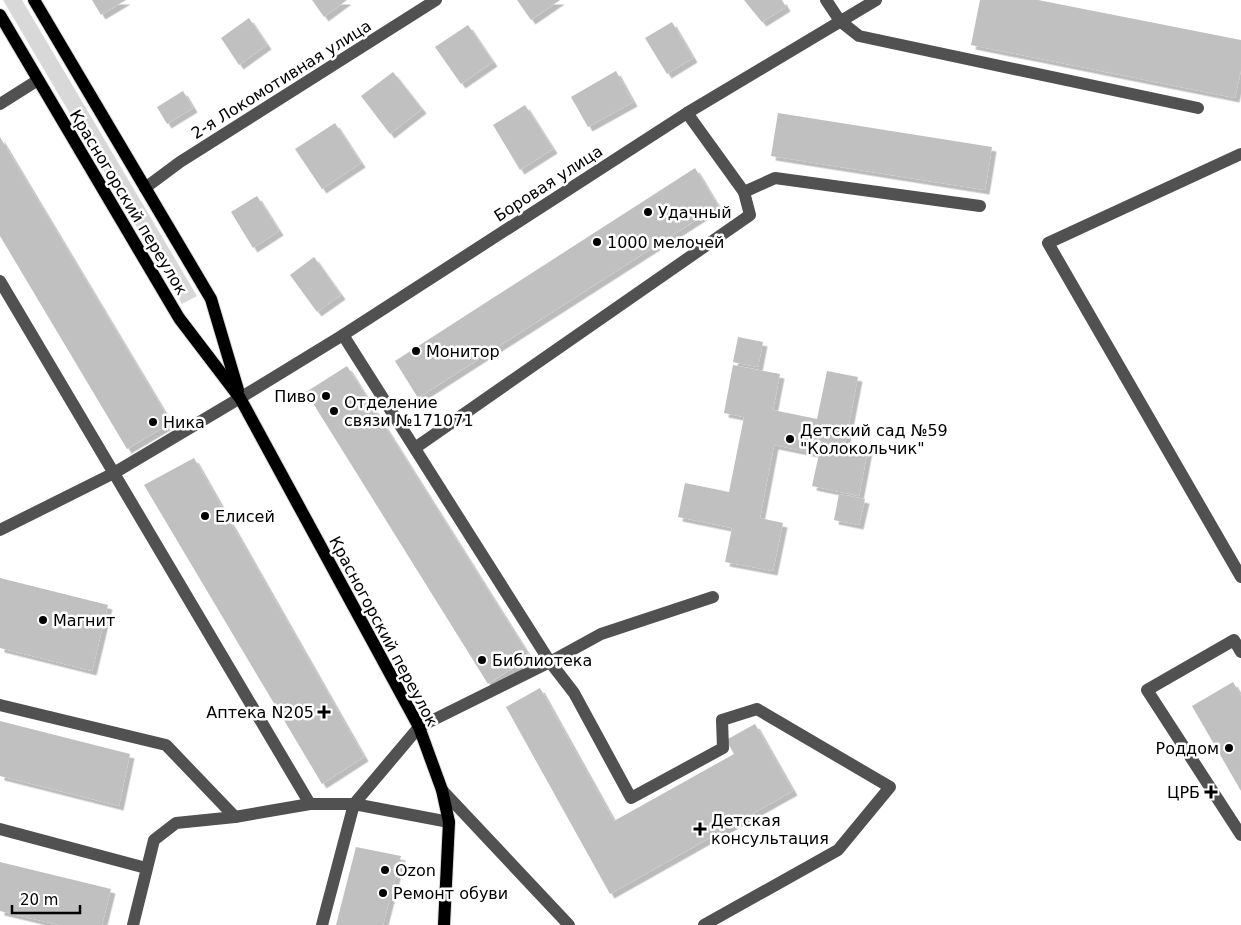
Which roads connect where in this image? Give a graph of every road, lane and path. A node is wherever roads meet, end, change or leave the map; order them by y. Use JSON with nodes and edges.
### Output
{"nodes":[{"id":1,"x":34,"y":0,"type":"edge"},
{"id":2,"x":436,"y":0,"type":"edge"},
{"id":3,"x":826,"y":0,"type":"edge"},
{"id":4,"x":876,"y":0,"type":"edge"},
{"id":5,"x":0,"y":15,"type":"edge"},
{"id":6,"x":840,"y":21,"type":"junction"},
{"id":7,"x":38,"y":80,"type":"junction"},
{"id":8,"x":0,"y":104,"type":"edge"},
{"id":9,"x":1198,"y":108,"type":"dead end"},
{"id":10,"x":687,"y":113,"type":"junction"},
{"id":11,"x":1241,"y":154,"type":"edge"},
{"id":12,"x":145,"y":188,"type":"junction"},
{"id":13,"x":744,"y":192,"type":"junction"},
{"id":14,"x":980,"y":206,"type":"dead end"},
{"id":15,"x":0,"y":281,"type":"edge"},
{"id":16,"x":343,"y":335,"type":"junction"},
{"id":17,"x":240,"y":398,"type":"junction"},
{"id":18,"x":415,"y":448,"type":"junction"},
{"id":19,"x":114,"y":473,"type":"junction"},
{"id":20,"x":0,"y":530,"type":"edge"},
{"id":21,"x":1241,"y":577,"type":"edge"},
{"id":22,"x":713,"y":597,"type":"dead end"},
{"id":23,"x":1241,"y":652,"type":"edge"},
{"id":24,"x":550,"y":662,"type":"junction"},
{"id":25,"x":0,"y":705,"type":"edge"},
{"id":26,"x":419,"y":727,"type":"junction"},
{"id":27,"x":442,"y":790,"type":"junction"},
{"id":28,"x":310,"y":804,"type":"junction"},
{"id":29,"x":354,"y":804,"type":"junction"},
{"id":30,"x":234,"y":817,"type":"junction"},
{"id":31,"x":449,"y":822,"type":"junction"},
{"id":32,"x":0,"y":829,"type":"edge"},
{"id":33,"x":1241,"y":835,"type":"edge"},
{"id":34,"x":146,"y":868,"type":"junction"},
{"id":35,"x":133,"y":925,"type":"edge"},
{"id":36,"x":322,"y":925,"type":"edge"},
{"id":37,"x":444,"y":925,"type":"edge"},
{"id":38,"x":569,"y":925,"type":"edge"},
{"id":39,"x":704,"y":925,"type":"edge"}],
"edges":[{"from":1,"to":12,"type":"main road","name":"Красногорский переулок"},
{"from":2,"to":12,"type":"street","name":"2-я Локомотивная улица"},
{"from":3,"to":6,"type":"street"},
{"from":4,"to":6,"type":"street","name":"Боровая улица"},
{"from":5,"to":7,"type":"main road","name":"Красногорский переулок"},
{"from":6,"to":9,"type":"street"},
{"from":6,"to":10,"type":"street","name":"Боровая улица"},
{"from":7,"to":8,"type":"street"},
{"from":7,"to":17,"type":"main road","name":"Красногорский переулок"},
{"from":10,"to":13,"type":"street"},
{"from":10,"to":16,"type":"street","name":"Боровая улица"},
{"from":11,"to":21,"type":"street"},
{"from":12,"to":17,"type":"main road","name":"Красногорский переулок"},
{"from":13,"to":14,"type":"street"},
{"from":13,"to":18,"type":"street"},
{"from":15,"to":19,"type":"street"},
{"from":16,"to":17,"type":"street","name":"Боровая улица"},
{"from":16,"to":18,"type":"street"},
{"from":17,"to":19,"type":"street","name":"Боровая улица"},
{"from":17,"to":26,"type":"main road","name":"Красногорский переулок"},
{"from":18,"to":24,"type":"street"},
{"from":19,"to":20,"type":"street","name":"Боровая улица"},
{"from":19,"to":28,"type":"street"},
{"from":22,"to":24,"type":"street"},
{"from":23,"to":33,"type":"street"},
{"from":24,"to":26,"type":"street"},
{"from":24,"to":39,"type":"street"},
{"from":25,"to":30,"type":"street"},
{"from":26,"to":27,"type":"main road","name":"Красногорский переулок"},
{"from":26,"to":29,"type":"street"},
{"from":27,"to":31,"type":"main road","name":"Красногорский переулок"},
{"from":27,"to":38,"type":"street"},
{"from":28,"to":29,"type":"street"},
{"from":28,"to":30,"type":"street"},
{"from":29,"to":31,"type":"street"},
{"from":29,"to":36,"type":"street"},
{"from":30,"to":34,"type":"street"},
{"from":31,"to":37,"type":"main road","name":"Красногорский переулок"},
{"from":32,"to":34,"type":"street"},
{"from":34,"to":35,"type":"street"}]}
